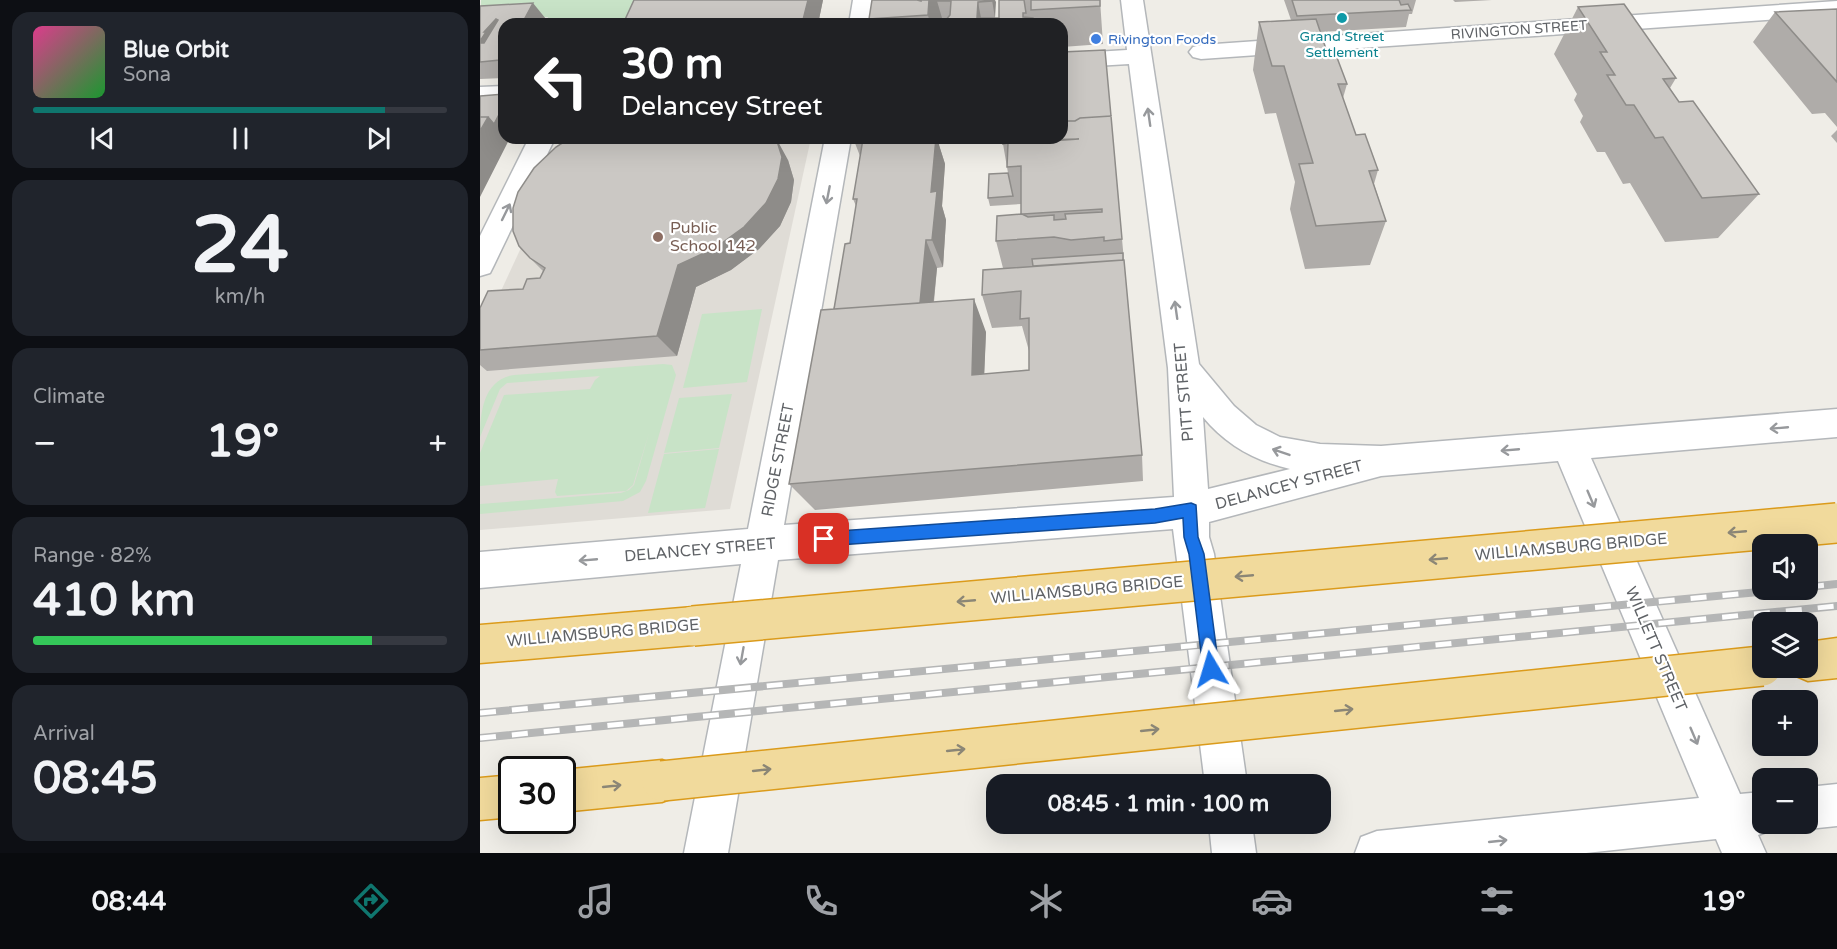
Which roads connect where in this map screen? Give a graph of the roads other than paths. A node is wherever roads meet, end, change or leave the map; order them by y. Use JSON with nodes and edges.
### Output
{"nodes":[{"id":1,"x":864,"y":0,"type":"edge"},
{"id":2,"x":1132,"y":0,"type":"edge"},
{"id":3,"x":1837,"y":8,"type":"edge"},
{"id":4,"x":861,"y":18,"type":"edge"},
{"id":5,"x":1200,"y":52,"type":"dead end"},
{"id":6,"x":1140,"y":56,"type":"junction"},
{"id":7,"x":1068,"y":61,"type":"edge"},
{"id":8,"x":498,"y":94,"type":"edge"},
{"id":9,"x":480,"y":95,"type":"edge"},
{"id":10,"x":539,"y":144,"type":"edge"},
{"id":11,"x":837,"y":144,"type":"edge"},
{"id":12,"x":480,"y":265,"type":"edge"},
{"id":13,"x":1184,"y":368,"type":"junction"},
{"id":14,"x":1837,"y":423,"type":"edge"},
{"id":15,"x":1568,"y":445,"type":"junction"},
{"id":16,"x":1381,"y":461,"type":"junction"},
{"id":17,"x":1191,"y":510,"type":"junction"},
{"id":18,"x":1837,"y":523,"type":"edge"},
{"id":19,"x":762,"y":545,"type":"junction"},
{"id":20,"x":480,"y":570,"type":"edge"},
{"id":21,"x":480,"y":644,"type":"edge"},
{"id":22,"x":1837,"y":658,"type":"edge"},
{"id":23,"x":1818,"y":660,"type":"edge"},
{"id":24,"x":1752,"y":667,"type":"edge"},
{"id":25,"x":1225,"y":774,"type":"edge"},
{"id":26,"x":576,"y":790,"type":"edge"},
{"id":27,"x":498,"y":797,"type":"edge"},
{"id":28,"x":480,"y":799,"type":"edge"},
{"id":29,"x":1837,"y":805,"type":"edge"},
{"id":30,"x":1818,"y":807,"type":"edge"},
{"id":31,"x":1745,"y":828,"type":"edge"},
{"id":32,"x":1232,"y":834,"type":"edge"},
{"id":33,"x":706,"y":853,"type":"edge"},
{"id":34,"x":1234,"y":853,"type":"edge"},
{"id":35,"x":1377,"y":853,"type":"edge"}],
"edges":[{"from":1,"to":4,"type":"street"},
{"from":2,"to":6,"type":"street","name":"PITT STREET"},
{"from":3,"to":5,"type":"street","name":"RIVINGTON STREET"},
{"from":6,"to":7,"type":"street"},
{"from":13,"to":6,"type":"street","name":"PITT STREET","one_way":true},
{"from":8,"to":9,"type":"street"},
{"from":12,"to":10,"type":"street","one_way":true},
{"from":11,"to":19,"type":"street","name":"RIDGE STREET","one_way":true},
{"from":16,"to":13,"type":"street","name":"DELANCEY STREET","one_way":true},
{"from":13,"to":17,"type":"street","name":"PITT STREET"},
{"from":14,"to":15,"type":"street","name":"DELANCEY STREET","one_way":true},
{"from":15,"to":16,"type":"street","name":"DELANCEY STREET","one_way":true},
{"from":15,"to":31,"type":"street","name":"WILLETT STREET","one_way":true},
{"from":16,"to":17,"type":"street","name":"DELANCEY STREET"},
{"from":17,"to":19,"type":"street","name":"DELANCEY STREET"},
{"from":17,"to":25,"type":"street","name":"PITT STREET"},
{"from":18,"to":21,"type":"highway","name":"WILLIAMSBURG BRIDGE","one_way":true,"bridge":true},
{"from":19,"to":20,"type":"street","name":"DELANCEY STREET","one_way":true},
{"from":19,"to":33,"type":"street","name":"RIDGE STREET","one_way":true},
{"from":22,"to":23,"type":"highway"},
{"from":26,"to":24,"type":"highway","one_way":true,"bridge":true},
{"from":27,"to":28,"type":"highway"},
{"from":29,"to":30,"type":"street"},
{"from":35,"to":31,"type":"street","one_way":true},
{"from":32,"to":34,"type":"street"}]}
